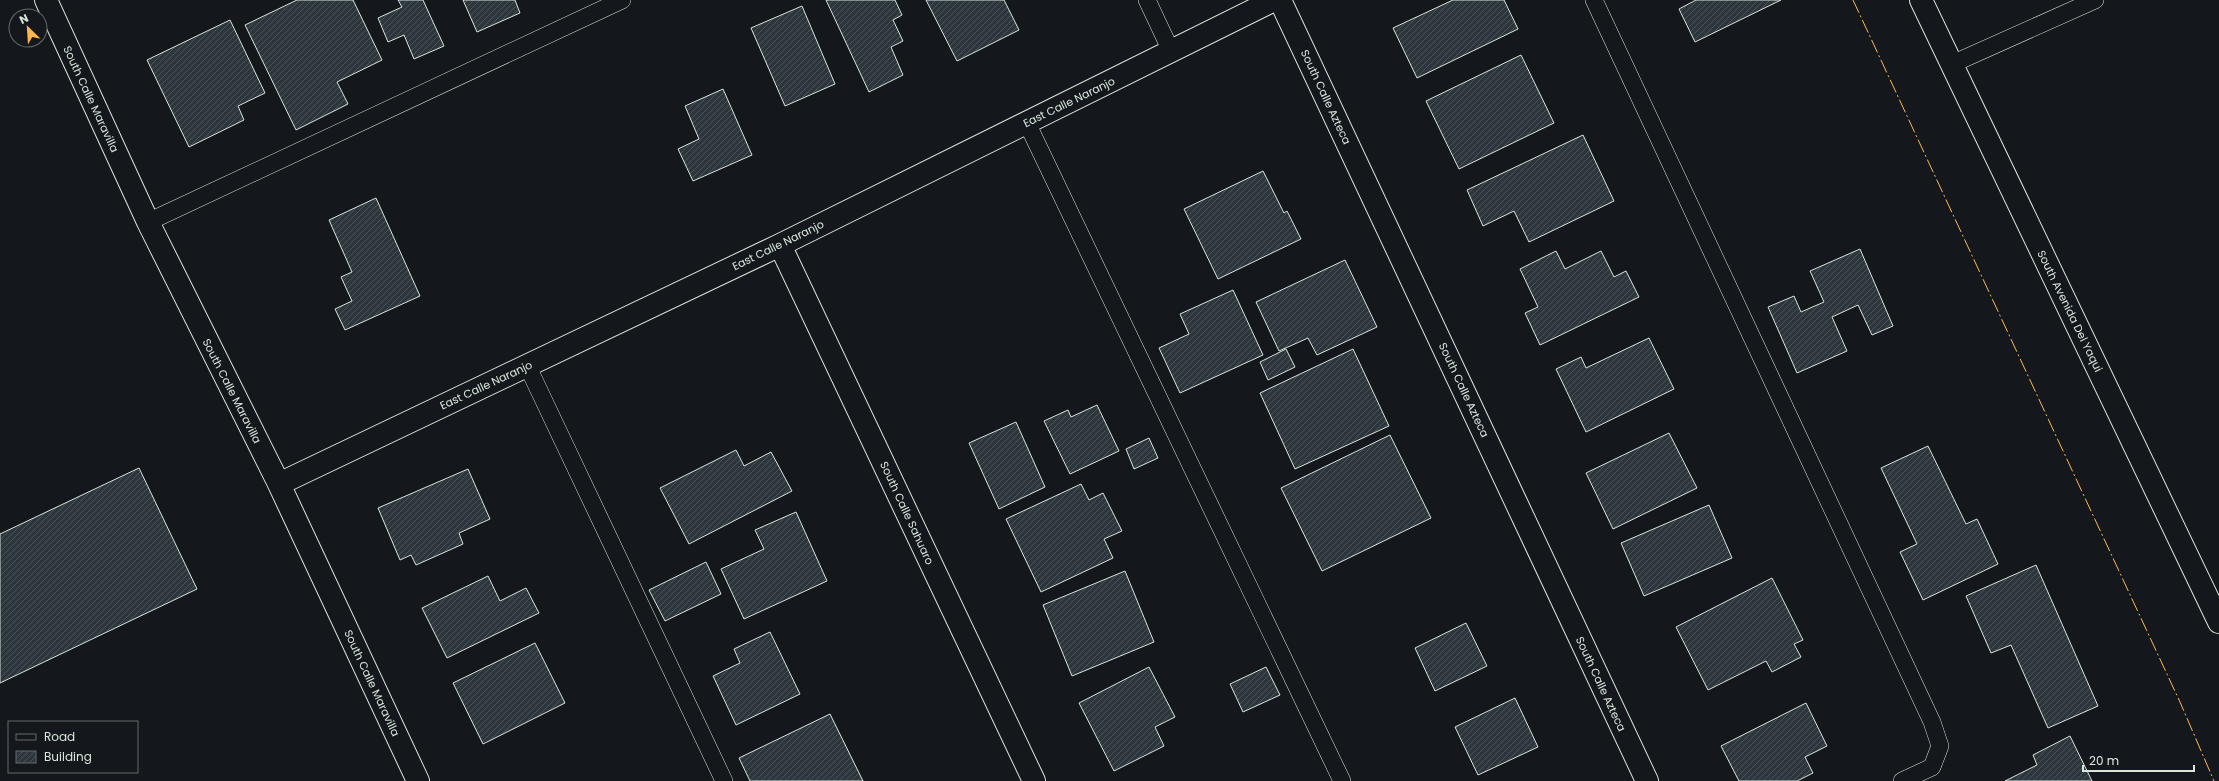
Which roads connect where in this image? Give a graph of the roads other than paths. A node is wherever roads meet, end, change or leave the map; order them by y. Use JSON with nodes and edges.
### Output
{"nodes":[{"id":1,"x":622,"y":0,"type":"edge"},
{"id":2,"x":1147,"y":0,"type":"edge"},
{"id":3,"x":1274,"y":0,"type":"edge"},
{"id":4,"x":1280,"y":0,"type":"edge"},
{"id":5,"x":1594,"y":0,"type":"edge"},
{"id":6,"x":1921,"y":0,"type":"edge"},
{"id":7,"x":2095,"y":0,"type":"edge"},
{"id":8,"x":50,"y":1,"type":"edge"},
{"id":9,"x":1171,"y":51,"type":"junction"},
{"id":10,"x":1952,"y":64,"type":"junction"},
{"id":11,"x":1027,"y":123,"type":"junction"},
{"id":12,"x":148,"y":222,"type":"junction"},
{"id":13,"x":780,"y":244,"type":"junction"},
{"id":14,"x":526,"y":366,"type":"junction"},
{"id":15,"x":279,"y":484,"type":"junction"},
{"id":16,"x":2219,"y":622,"type":"edge"},
{"id":17,"x":418,"y":781,"type":"edge"},
{"id":18,"x":724,"y":781,"type":"edge"},
{"id":19,"x":1034,"y":781,"type":"edge"},
{"id":20,"x":1342,"y":781,"type":"edge"},
{"id":21,"x":1647,"y":781,"type":"edge"},
{"id":22,"x":1902,"y":781,"type":"edge"}],
"edges":[{"from":1,"to":12,"type":"lane"},
{"from":2,"to":9,"type":"lane"},
{"from":3,"to":9,"type":"street","name":"East Calle Naranjo"},
{"from":4,"to":21,"type":"street","name":"South Calle Azteca"},
{"from":5,"to":22,"type":"lane"},
{"from":6,"to":10,"type":"street","name":"South Avenida Del Yaqui"},
{"from":7,"to":10,"type":"lane"},
{"from":8,"to":12,"type":"street","name":"South Calle Maravilla"},
{"from":9,"to":11,"type":"street","name":"East Calle Naranjo"},
{"from":10,"to":16,"type":"street","name":"South Avenida Del Yaqui"},
{"from":11,"to":13,"type":"street","name":"East Calle Naranjo"},
{"from":11,"to":20,"type":"lane"},
{"from":12,"to":15,"type":"street","name":"South Calle Maravilla"},
{"from":13,"to":14,"type":"street","name":"East Calle Naranjo"},
{"from":13,"to":19,"type":"street","name":"South Calle Sahuaro"},
{"from":14,"to":15,"type":"street","name":"East Calle Naranjo"},
{"from":14,"to":18,"type":"lane"},
{"from":15,"to":17,"type":"street","name":"South Calle Maravilla"}]}
